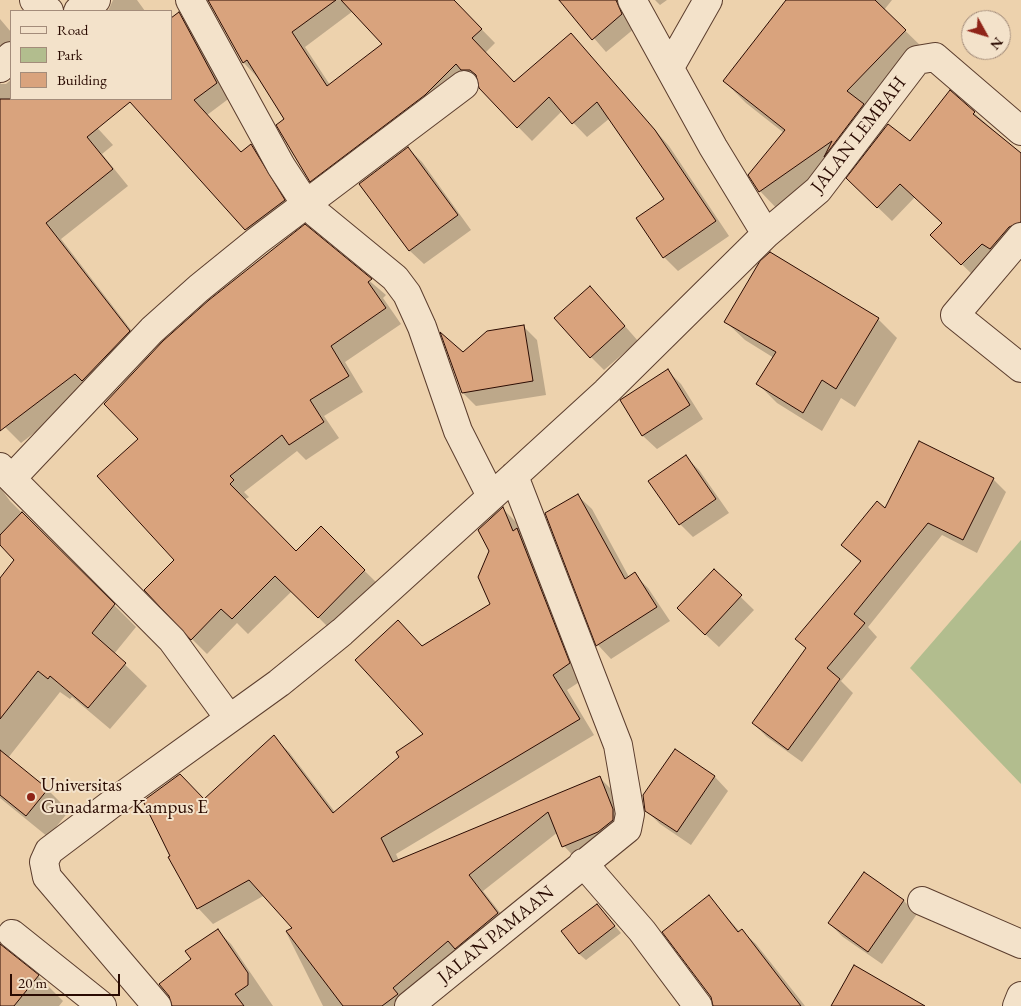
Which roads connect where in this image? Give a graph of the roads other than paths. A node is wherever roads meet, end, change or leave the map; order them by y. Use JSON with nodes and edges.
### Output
{"nodes":[{"id":1,"x":34,"y":0,"type":"edge"},
{"id":2,"x":96,"y":0,"type":"edge"},
{"id":3,"x":190,"y":0,"type":"edge"},
{"id":4,"x":632,"y":0,"type":"edge"},
{"id":5,"x":708,"y":0,"type":"edge"},
{"id":6,"x":48,"y":10,"type":"edge"},
{"id":7,"x":80,"y":10,"type":"edge"},
{"id":8,"x":10,"y":57,"type":"edge"},
{"id":9,"x":670,"y":67,"type":"junction"},
{"id":10,"x":0,"y":68,"type":"edge"},
{"id":11,"x":464,"y":85,"type":"dead end"},
{"id":12,"x":1021,"y":131,"type":"edge"},
{"id":13,"x":308,"y":202,"type":"junction"},
{"id":14,"x":766,"y":234,"type":"junction"},
{"id":15,"x":1021,"y":237,"type":"edge"},
{"id":16,"x":1021,"y":368,"type":"edge"},
{"id":17,"x":6,"y":472,"type":"edge"},
{"id":18,"x":514,"y":476,"type":"junction"},
{"id":19,"x":491,"y":496,"type":"junction"},
{"id":20,"x":229,"y":718,"type":"junction"},
{"id":21,"x":583,"y":864,"type":"junction"},
{"id":22,"x":922,"y":901,"type":"dead end"},
{"id":23,"x":12,"y":934,"type":"dead end"},
{"id":24,"x":1021,"y":944,"type":"edge"},
{"id":25,"x":1021,"y":996,"type":"edge"},
{"id":26,"x":102,"y":1006,"type":"edge"},
{"id":27,"x":157,"y":1006,"type":"edge"},
{"id":28,"x":409,"y":1006,"type":"edge"},
{"id":29,"x":698,"y":1006,"type":"edge"},
{"id":30,"x":1017,"y":1006,"type":"edge"}],
"edges":[{"from":1,"to":6,"type":"street"},
{"from":2,"to":7,"type":"street"},
{"from":3,"to":13,"type":"street"},
{"from":4,"to":9,"type":"street"},
{"from":5,"to":9,"type":"street"},
{"from":8,"to":10,"type":"street"},
{"from":9,"to":14,"type":"street"},
{"from":11,"to":13,"type":"street"},
{"from":12,"to":14,"type":"street","name":"JALAN LEMBAH"},
{"from":13,"to":17,"type":"street"},
{"from":13,"to":19,"type":"street"},
{"from":14,"to":18,"type":"street"},
{"from":15,"to":16,"type":"street"},
{"from":17,"to":20,"type":"street"},
{"from":18,"to":19,"type":"street"},
{"from":18,"to":21,"type":"street","name":"JALAN PAMAAN"},
{"from":19,"to":20,"type":"street"},
{"from":20,"to":27,"type":"street"},
{"from":21,"to":28,"type":"street","name":"JALAN PAMAAN"},
{"from":21,"to":29,"type":"street"},
{"from":22,"to":24,"type":"street"},
{"from":23,"to":26,"type":"street"},
{"from":25,"to":30,"type":"street"}]}
